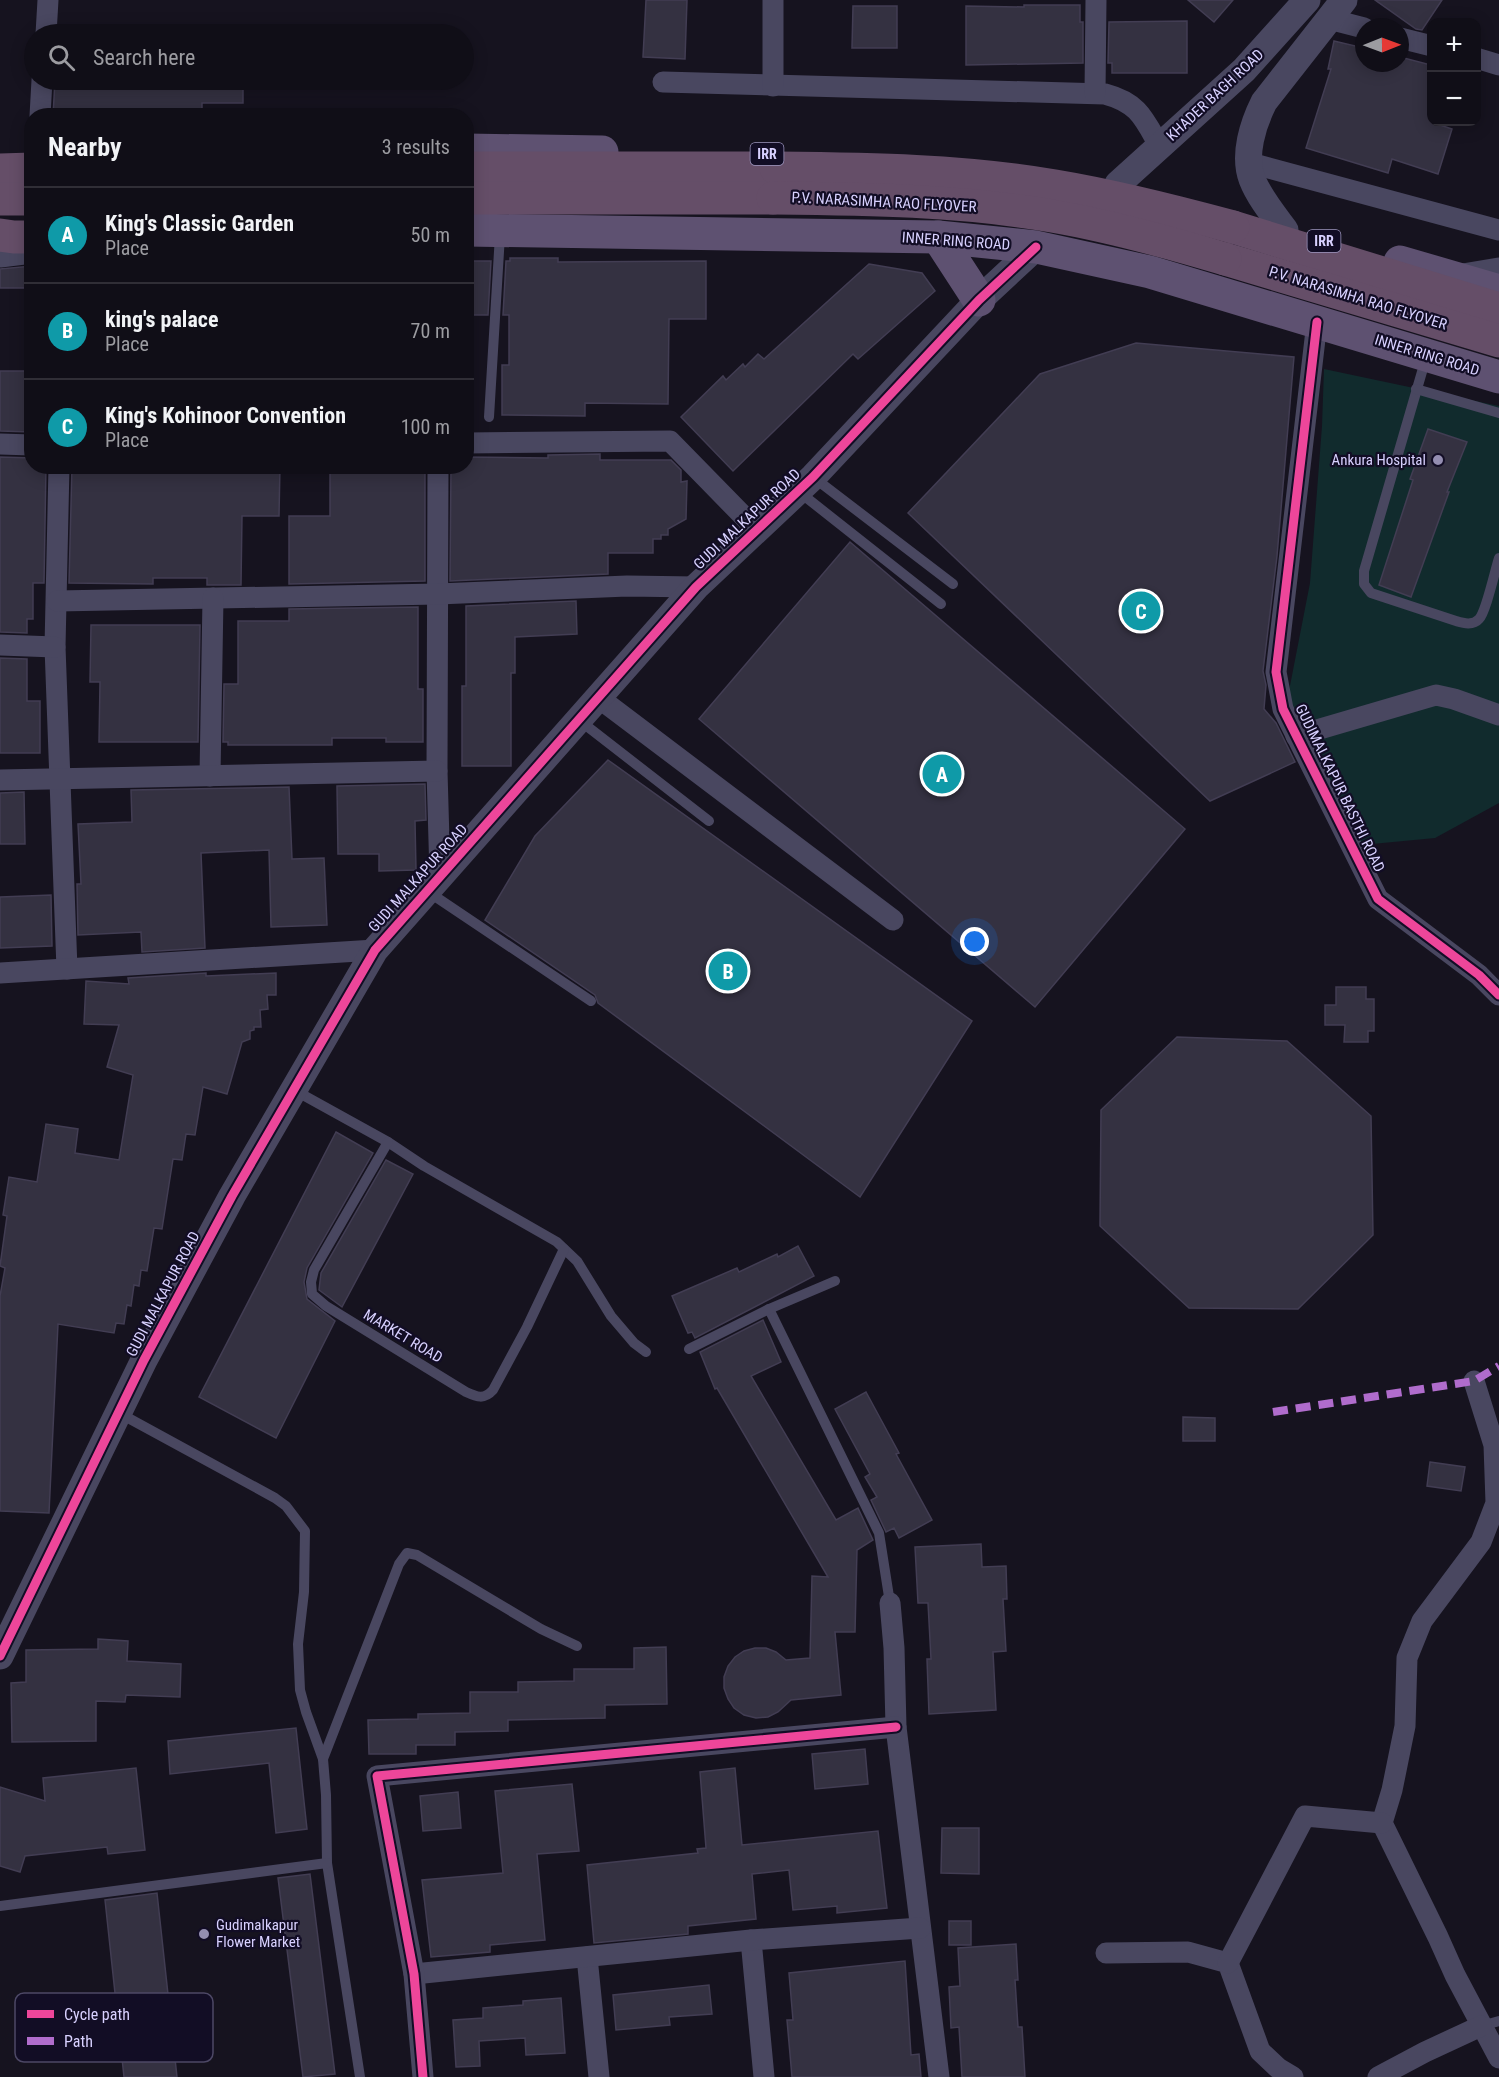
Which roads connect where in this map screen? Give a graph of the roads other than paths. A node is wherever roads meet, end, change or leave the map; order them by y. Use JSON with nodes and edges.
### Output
{"nodes":[{"id":1,"x":48,"y":0,"type":"edge"},
{"id":2,"x":773,"y":0,"type":"edge"},
{"id":3,"x":1096,"y":0,"type":"edge"},
{"id":4,"x":1307,"y":0,"type":"edge"},
{"id":5,"x":1337,"y":10,"type":"edge"},
{"id":6,"x":1355,"y":22,"type":"edge"},
{"id":7,"x":47,"y":24,"type":"edge"},
{"id":8,"x":1409,"y":40,"type":"edge"},
{"id":9,"x":1427,"y":45,"type":"edge"},
{"id":10,"x":1481,"y":59,"type":"edge"},
{"id":11,"x":1499,"y":64,"type":"edge"},
{"id":12,"x":663,"y":82,"type":"dead end"},
{"id":13,"x":772,"y":86,"type":"junction"},
{"id":14,"x":41,"y":90,"type":"edge"},
{"id":15,"x":1095,"y":93,"type":"junction"},
{"id":16,"x":40,"y":108,"type":"edge"},
{"id":17,"x":1160,"y":147,"type":"junction"},
{"id":18,"x":474,"y":150,"type":"edge"},
{"id":19,"x":0,"y":163,"type":"edge"},
{"id":20,"x":24,"y":163,"type":"edge"},
{"id":21,"x":1250,"y":163,"type":"junction"},
{"id":22,"x":474,"y":168,"type":"edge"},
{"id":23,"x":0,"y":170,"type":"edge"},
{"id":24,"x":24,"y":170,"type":"edge"},
{"id":25,"x":1118,"y":184,"type":"junction"},
{"id":26,"x":474,"y":198,"type":"edge"},
{"id":27,"x":24,"y":199,"type":"edge"},
{"id":28,"x":0,"y":200,"type":"edge"},
{"id":29,"x":1182,"y":201,"type":"junction"},
{"id":30,"x":0,"y":225,"type":"edge"},
{"id":31,"x":24,"y":225,"type":"edge"},
{"id":32,"x":474,"y":230,"type":"edge"},
{"id":33,"x":500,"y":230,"type":"junction"},
{"id":34,"x":1285,"y":230,"type":"junction"},
{"id":35,"x":1499,"y":230,"type":"edge"},
{"id":36,"x":0,"y":235,"type":"edge"},
{"id":37,"x":24,"y":237,"type":"edge"},
{"id":38,"x":938,"y":237,"type":"junction"},
{"id":39,"x":1036,"y":248,"type":"junction"},
{"id":40,"x":24,"y":252,"type":"edge"},
{"id":41,"x":0,"y":254,"type":"edge"},
{"id":42,"x":1150,"y":272,"type":"junction"},
{"id":43,"x":1499,"y":272,"type":"edge"},
{"id":44,"x":1455,"y":278,"type":"junction"},
{"id":45,"x":1499,"y":291,"type":"edge"},
{"id":46,"x":979,"y":300,"type":"junction"},
{"id":47,"x":1499,"y":309,"type":"edge"},
{"id":48,"x":1317,"y":322,"type":"junction"},
{"id":49,"x":1499,"y":341,"type":"edge"},
{"id":50,"x":1426,"y":355,"type":"junction"},
{"id":51,"x":1499,"y":377,"type":"edge"},
{"id":52,"x":1416,"y":389,"type":"junction"},
{"id":53,"x":1499,"y":412,"type":"edge"},
{"id":54,"x":489,"y":417,"type":"dead end"},
{"id":55,"x":474,"y":443,"type":"edge"},
{"id":56,"x":0,"y":444,"type":"edge"},
{"id":57,"x":24,"y":445,"type":"edge"},
{"id":58,"x":58,"y":474,"type":"edge"},
{"id":59,"x":438,"y":474,"type":"edge"},
{"id":60,"x":806,"y":484,"type":"junction"},
{"id":61,"x":757,"y":530,"type":"junction"},
{"id":62,"x":1499,"y":558,"type":"edge"},
{"id":63,"x":953,"y":584,"type":"dead end"},
{"id":64,"x":696,"y":587,"type":"junction"},
{"id":65,"x":438,"y":594,"type":"junction"},
{"id":66,"x":213,"y":598,"type":"junction"},
{"id":67,"x":57,"y":601,"type":"junction"},
{"id":68,"x":941,"y":604,"type":"dead end"},
{"id":69,"x":0,"y":645,"type":"edge"},
{"id":70,"x":56,"y":647,"type":"junction"},
{"id":71,"x":599,"y":698,"type":"junction"},
{"id":72,"x":1499,"y":715,"type":"edge"},
{"id":73,"x":579,"y":720,"type":"junction"},
{"id":74,"x":1296,"y":736,"type":"junction"},
{"id":75,"x":437,"y":771,"type":"junction"},
{"id":76,"x":210,"y":776,"type":"junction"},
{"id":77,"x":61,"y":778,"type":"junction"},
{"id":78,"x":0,"y":780,"type":"edge"},
{"id":79,"x":709,"y":821,"type":"dead end"},
{"id":80,"x":434,"y":884,"type":"junction"},
{"id":81,"x":893,"y":920,"type":"dead end"},
{"id":82,"x":375,"y":950,"type":"junction"},
{"id":83,"x":67,"y":969,"type":"junction"},
{"id":84,"x":0,"y":973,"type":"edge"},
{"id":85,"x":1499,"y":995,"type":"edge"},
{"id":86,"x":591,"y":1001,"type":"dead end"},
{"id":87,"x":293,"y":1090,"type":"junction"},
{"id":88,"x":388,"y":1142,"type":"junction"},
{"id":89,"x":564,"y":1249,"type":"junction"},
{"id":90,"x":835,"y":1281,"type":"dead end"},
{"id":91,"x":769,"y":1309,"type":"junction"},
{"id":92,"x":689,"y":1348,"type":"dead end"},
{"id":93,"x":646,"y":1352,"type":"dead end"},
{"id":94,"x":1474,"y":1381,"type":"dead end"},
{"id":95,"x":118,"y":1413,"type":"junction"},
{"id":96,"x":890,"y":1603,"type":"joint"},
{"id":97,"x":578,"y":1646,"type":"dead end"},
{"id":98,"x":0,"y":1656,"type":"edge"},
{"id":99,"x":896,"y":1727,"type":"junction"},
{"id":100,"x":323,"y":1759,"type":"junction"},
{"id":101,"x":1382,"y":1823,"type":"junction"},
{"id":102,"x":327,"y":1863,"type":"junction"},
{"id":103,"x":0,"y":1906,"type":"edge"},
{"id":104,"x":920,"y":1928,"type":"junction"},
{"id":105,"x":751,"y":1940,"type":"junction"},
{"id":106,"x":1106,"y":1953,"type":"dead end"},
{"id":107,"x":587,"y":1958,"type":"junction"},
{"id":108,"x":1228,"y":1963,"type":"junction"},
{"id":109,"x":414,"y":1974,"type":"junction"},
{"id":110,"x":1490,"y":2024,"type":"edge"},
{"id":111,"x":1499,"y":2058,"type":"edge"},
{"id":112,"x":360,"y":2077,"type":"edge"},
{"id":113,"x":423,"y":2077,"type":"edge"},
{"id":114,"x":599,"y":2077,"type":"edge"},
{"id":115,"x":765,"y":2077,"type":"edge"},
{"id":116,"x":939,"y":2077,"type":"edge"},
{"id":117,"x":1293,"y":2077,"type":"edge"},
{"id":118,"x":1378,"y":2077,"type":"edge"}],
"edges":[{"from":1,"to":7,"type":"street"},
{"from":2,"to":13,"type":"street"},
{"from":3,"to":15,"type":"street"},
{"from":4,"to":17,"type":"street","name":"KHADER BAGH ROAD"},
{"from":5,"to":6,"type":"street"},
{"from":5,"to":21,"type":"street"},
{"from":8,"to":9,"type":"street"},
{"from":10,"to":11,"type":"street"},
{"from":12,"to":13,"type":"street"},
{"from":13,"to":15,"type":"street"},
{"from":14,"to":16,"type":"street"},
{"from":15,"to":17,"type":"street"},
{"from":17,"to":25,"type":"street","name":"KHADER BAGH ROAD"},
{"from":18,"to":25,"type":"main road","number":"IRR"},
{"from":19,"to":20,"type":"main road"},
{"from":21,"to":34,"type":"street"},
{"from":21,"to":35,"type":"street"},
{"from":22,"to":47,"type":"highway","name":"P.V. NARASIMHA RAO FLYOVER","bridge":true},
{"from":23,"to":24,"type":"highway"},
{"from":25,"to":29,"type":"main road","number":"IRR"},
{"from":26,"to":49,"type":"highway","name":"P.V. NARASIMHA RAO FLYOVER","bridge":true},
{"from":27,"to":28,"type":"highway"},
{"from":29,"to":34,"type":"main road","number":"IRR"},
{"from":29,"to":42,"type":"main road"},
{"from":30,"to":31,"type":"main road"},
{"from":32,"to":33,"type":"main road","name":"INNER RING ROAD"},
{"from":33,"to":38,"type":"main road","name":"INNER RING ROAD"},
{"from":33,"to":54,"type":"lane"},
{"from":34,"to":44,"type":"main road","number":"IRR"},
{"from":36,"to":37,"type":"highway"},
{"from":38,"to":39,"type":"main road","name":"INNER RING ROAD"},
{"from":38,"to":46,"type":"main road"},
{"from":39,"to":42,"type":"main road","name":"INNER RING ROAD"},
{"from":39,"to":46,"type":"street","name":"GUDI MALKAPUR ROAD"},
{"from":40,"to":41,"type":"street"},
{"from":42,"to":48,"type":"main road","name":"INNER RING ROAD"},
{"from":43,"to":44,"type":"street"},
{"from":44,"to":45,"type":"main road","number":"IRR"},
{"from":46,"to":60,"type":"street","name":"GUDI MALKAPUR ROAD"},
{"from":48,"to":50,"type":"main road","name":"INNER RING ROAD"},
{"from":48,"to":74,"type":"street","name":"GUDIMALKAPUR BASTHI ROAD"},
{"from":50,"to":51,"type":"main road","name":"INNER RING ROAD"},
{"from":50,"to":52,"type":"lane"},
{"from":52,"to":53,"type":"lane"},
{"from":52,"to":62,"type":"lane"},
{"from":55,"to":61,"type":"street"},
{"from":56,"to":57,"type":"street"},
{"from":58,"to":67,"type":"street"},
{"from":59,"to":65,"type":"street"},
{"from":60,"to":61,"type":"street","name":"GUDI MALKAPUR ROAD"},
{"from":60,"to":63,"type":"lane"},
{"from":60,"to":68,"type":"lane"},
{"from":61,"to":64,"type":"street","name":"GUDI MALKAPUR ROAD"},
{"from":64,"to":65,"type":"street"},
{"from":64,"to":71,"type":"street","name":"GUDI MALKAPUR ROAD"},
{"from":65,"to":66,"type":"street"},
{"from":65,"to":75,"type":"street"},
{"from":66,"to":67,"type":"street"},
{"from":66,"to":76,"type":"street"},
{"from":67,"to":70,"type":"street"},
{"from":69,"to":70,"type":"street"},
{"from":70,"to":77,"type":"street"},
{"from":71,"to":73,"type":"street","name":"GUDI MALKAPUR ROAD"},
{"from":71,"to":81,"type":"street"},
{"from":72,"to":74,"type":"street"},
{"from":73,"to":79,"type":"lane"},
{"from":73,"to":80,"type":"street","name":"GUDI MALKAPUR ROAD"},
{"from":74,"to":85,"type":"street","name":"GUDIMALKAPUR BASTHI ROAD"},
{"from":75,"to":76,"type":"street"},
{"from":75,"to":80,"type":"street"},
{"from":76,"to":77,"type":"street"},
{"from":77,"to":78,"type":"street"},
{"from":77,"to":83,"type":"street"},
{"from":80,"to":82,"type":"street","name":"GUDI MALKAPUR ROAD"},
{"from":80,"to":86,"type":"lane"},
{"from":82,"to":83,"type":"street"},
{"from":82,"to":87,"type":"street","name":"GUDI MALKAPUR ROAD"},
{"from":83,"to":84,"type":"street"},
{"from":87,"to":88,"type":"lane"},
{"from":87,"to":95,"type":"street","name":"GUDI MALKAPUR ROAD"},
{"from":88,"to":89,"type":"lane"},
{"from":88,"to":89,"type":"lane","name":"MARKET ROAD"},
{"from":89,"to":93,"type":"lane"},
{"from":90,"to":91,"type":"lane"},
{"from":91,"to":92,"type":"lane"},
{"from":91,"to":96,"type":"lane"},
{"from":94,"to":101,"type":"street"},
{"from":95,"to":98,"type":"street","name":"GUDI MALKAPUR ROAD"},
{"from":95,"to":100,"type":"lane"},
{"from":96,"to":99,"type":"street"},
{"from":97,"to":100,"type":"lane"},
{"from":99,"to":104,"type":"street"},
{"from":99,"to":109,"type":"street"},
{"from":100,"to":102,"type":"lane"},
{"from":101,"to":108,"type":"street"},
{"from":101,"to":110,"type":"street"},
{"from":102,"to":103,"type":"lane"},
{"from":102,"to":112,"type":"lane"},
{"from":104,"to":105,"type":"street"},
{"from":104,"to":116,"type":"street"},
{"from":105,"to":107,"type":"street"},
{"from":105,"to":115,"type":"street"},
{"from":106,"to":108,"type":"street"},
{"from":107,"to":109,"type":"street"},
{"from":107,"to":114,"type":"street"},
{"from":108,"to":117,"type":"street"},
{"from":109,"to":113,"type":"street"},
{"from":110,"to":111,"type":"street"},
{"from":110,"to":118,"type":"street"}]}
